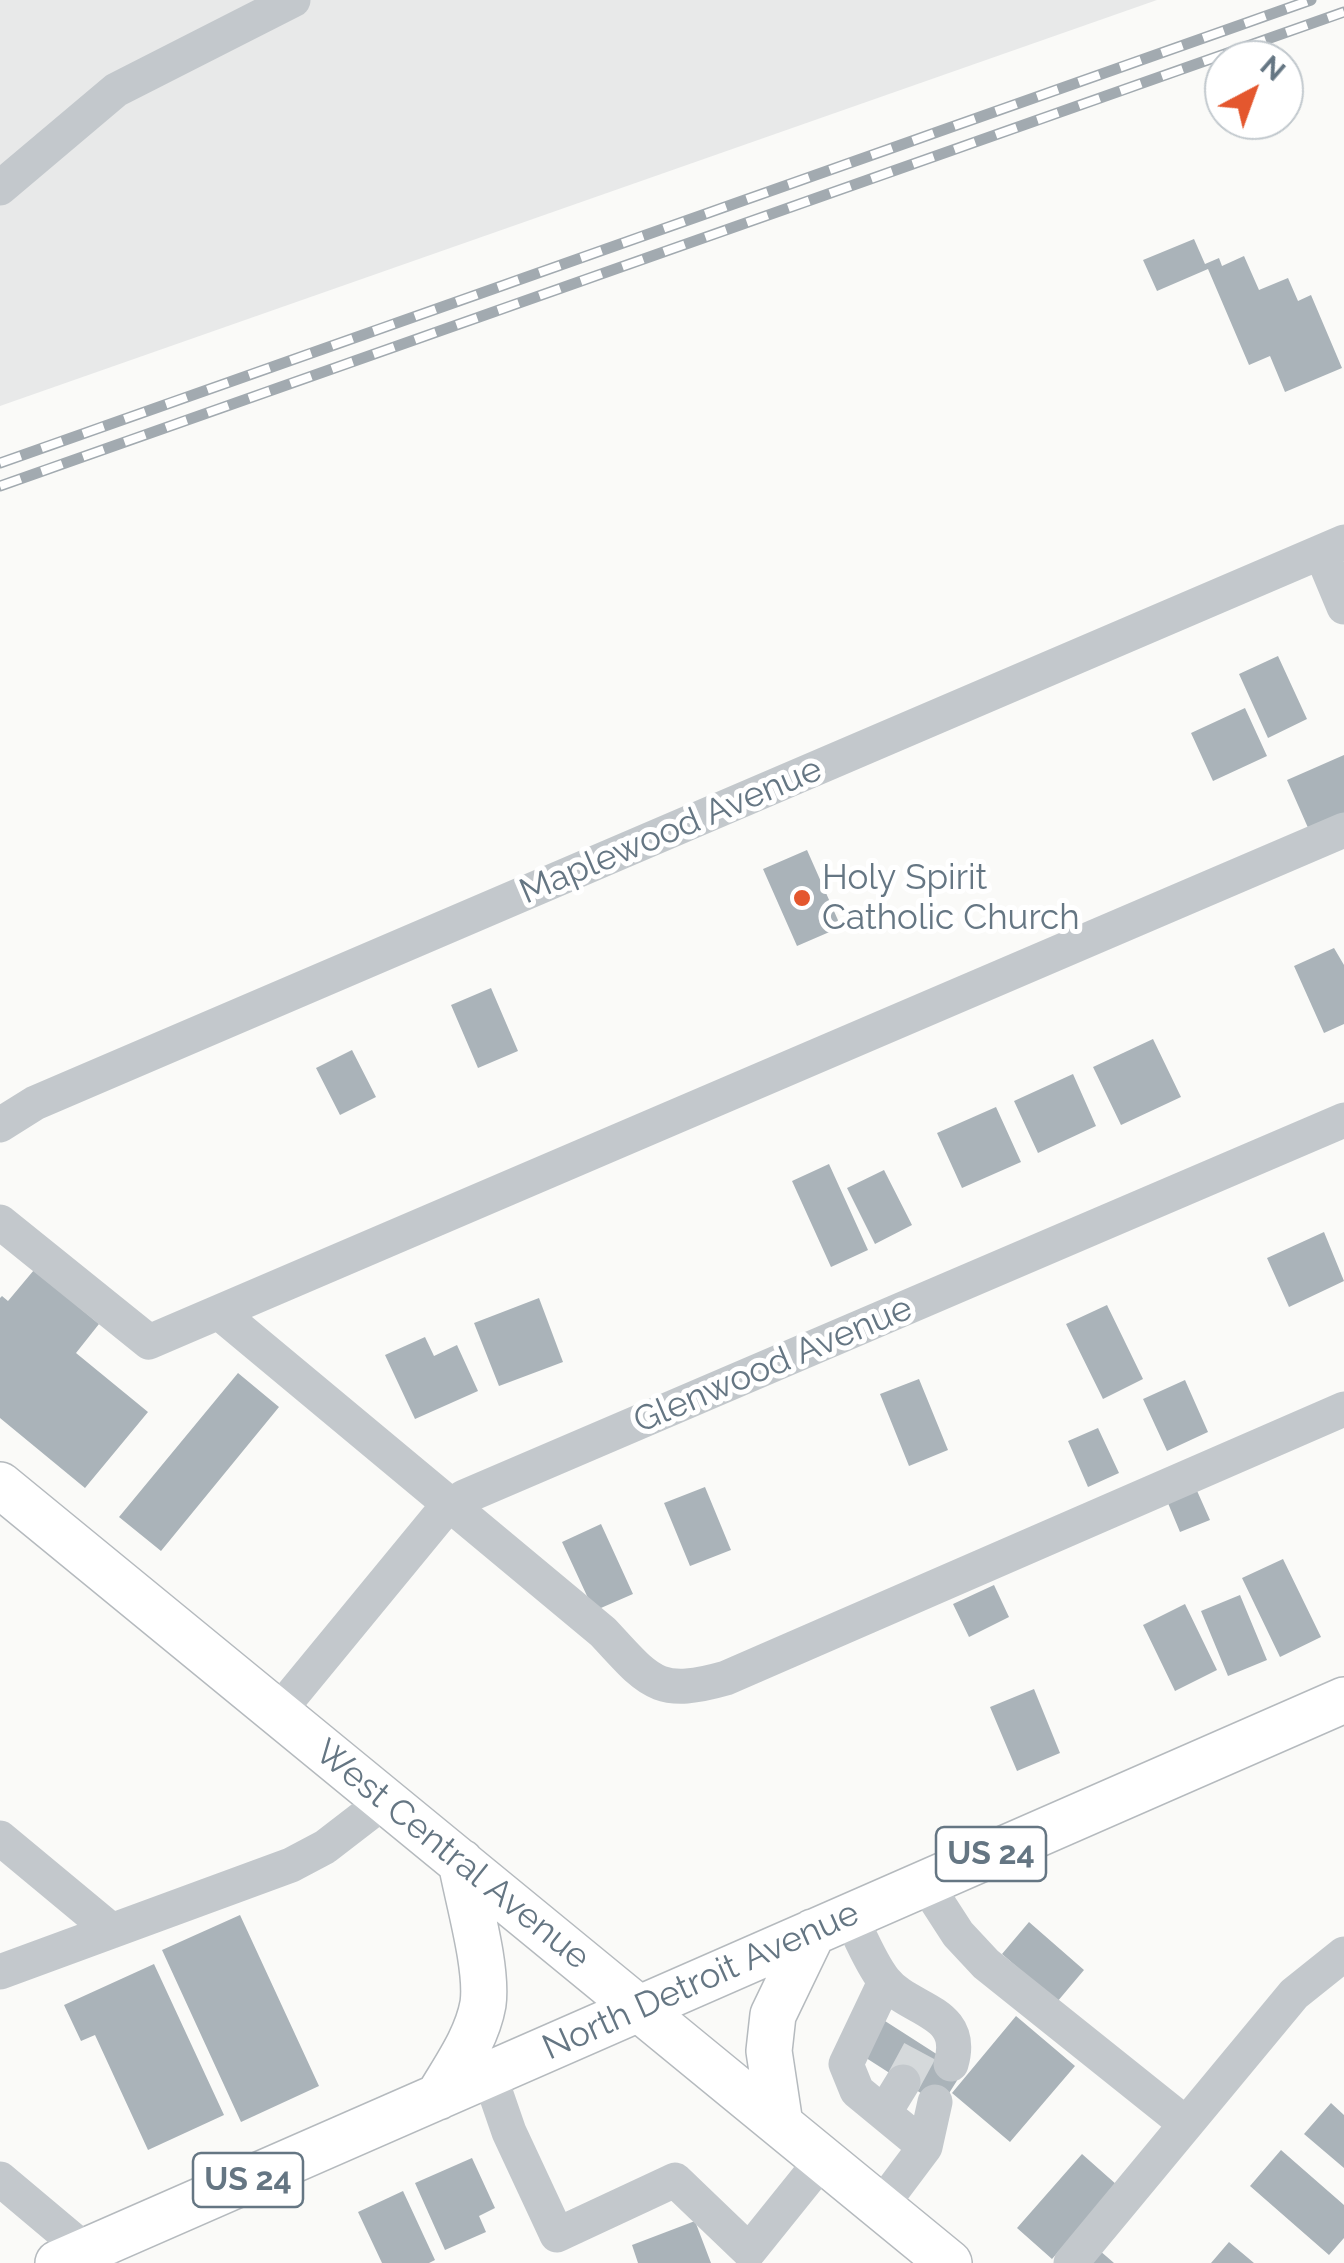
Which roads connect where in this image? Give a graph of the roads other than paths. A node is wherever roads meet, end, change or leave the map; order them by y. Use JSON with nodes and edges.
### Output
{"nodes":[{"id":1,"x":294,"y":0,"type":"edge"},
{"id":2,"x":0,"y":188,"type":"edge"},
{"id":3,"x":1332,"y":548,"type":"edge"},
{"id":4,"x":1344,"y":608,"type":"edge"},
{"id":5,"x":1344,"y":830,"type":"edge"},
{"id":6,"x":1344,"y":1120,"type":"edge"},
{"id":7,"x":0,"y":1125,"type":"edge"},
{"id":8,"x":0,"y":1222,"type":"edge"},
{"id":9,"x":221,"y":1314,"type":"junction"},
{"id":10,"x":1344,"y":1409,"type":"edge"},
{"id":11,"x":0,"y":1485,"type":"edge"},
{"id":12,"x":450,"y":1506,"type":"junction"},
{"id":13,"x":1344,"y":1700,"type":"edge"},
{"id":14,"x":278,"y":1712,"type":"junction"},
{"id":15,"x":386,"y":1800,"type":"junction"},
{"id":16,"x":0,"y":1838,"type":"edge"},
{"id":17,"x":461,"y":1862,"type":"junction"},
{"id":18,"x":925,"y":1883,"type":"junction"},
{"id":19,"x":831,"y":1924,"type":"junction"},
{"id":20,"x":112,"y":1931,"type":"junction"},
{"id":21,"x":1344,"y":1954,"type":"edge"},
{"id":22,"x":0,"y":1972,"type":"edge"},
{"id":23,"x":885,"y":1982,"type":"junction"},
{"id":24,"x":638,"y":2008,"type":"junction"},
{"id":25,"x":938,"y":2043,"type":"dead end"},
{"id":26,"x":489,"y":2074,"type":"junction"},
{"id":27,"x":903,"y":2082,"type":"tunnel mouth"},
{"id":28,"x":438,"y":2097,"type":"junction"},
{"id":29,"x":935,"y":2102,"type":"tunnel mouth"},
{"id":30,"x":884,"y":2113,"type":"junction"},
{"id":31,"x":780,"y":2124,"type":"junction"},
{"id":32,"x":1186,"y":2124,"type":"junction"},
{"id":33,"x":925,"y":2147,"type":"junction"},
{"id":34,"x":822,"y":2159,"type":"junction"},
{"id":35,"x":0,"y":2179,"type":"edge"},
{"id":36,"x":880,"y":2206,"type":"junction"},
{"id":37,"x":757,"y":2257,"type":"edge"},
{"id":38,"x":81,"y":2259,"type":"edge"},
{"id":39,"x":949,"y":2263,"type":"edge"},
{"id":40,"x":1071,"y":2263,"type":"edge"}],
"edges":[{"from":1,"to":2,"type":"street"},
{"from":3,"to":4,"type":"street"},
{"from":3,"to":7,"type":"street","name":"Maplewood Avenue"},
{"from":5,"to":9,"type":"street"},
{"from":6,"to":12,"type":"street","name":"Glenwood Avenue"},
{"from":8,"to":9,"type":"street"},
{"from":9,"to":12,"type":"street"},
{"from":10,"to":12,"type":"street"},
{"from":11,"to":14,"type":"main road","name":"West Central Avenue"},
{"from":12,"to":14,"type":"street","name":"Glenwood Avenue"},
{"from":13,"to":18,"type":"main road","name":"North Detroit Avenue","number":"US 24"},
{"from":14,"to":15,"type":"main road","name":"West Central Avenue"},
{"from":15,"to":17,"type":"main road","name":"West Central Avenue"},
{"from":15,"to":20,"type":"street"},
{"from":16,"to":20,"type":"street"},
{"from":17,"to":24,"type":"main road","name":"West Central Avenue"},
{"from":17,"to":28,"type":"main road"},
{"from":18,"to":19,"type":"main road","name":"North Detroit Avenue","number":"US 24"},
{"from":18,"to":32,"type":"street"},
{"from":19,"to":23,"type":"street"},
{"from":19,"to":24,"type":"main road","name":"North Detroit Avenue","number":"US 24"},
{"from":19,"to":31,"type":"main road"},
{"from":20,"to":22,"type":"street"},
{"from":21,"to":32,"type":"street"},
{"from":23,"to":25,"type":"street"},
{"from":23,"to":30,"type":"street"},
{"from":24,"to":26,"type":"main road","name":"North Detroit Avenue","number":"US 24"},
{"from":24,"to":31,"type":"main road","name":"West Central Avenue"},
{"from":26,"to":28,"type":"main road","name":"North Detroit Avenue","number":"US 24"},
{"from":26,"to":37,"type":"street"},
{"from":27,"to":30,"type":"street"},
{"from":28,"to":38,"type":"main road","name":"North Detroit Avenue","number":"US 24"},
{"from":29,"to":33,"type":"street"},
{"from":30,"to":33,"type":"street"},
{"from":31,"to":34,"type":"main road","name":"West Central Avenue"},
{"from":32,"to":40,"type":"street"},
{"from":33,"to":36,"type":"street"},
{"from":34,"to":36,"type":"main road","name":"West Central Avenue"},
{"from":34,"to":37,"type":"street"},
{"from":35,"to":38,"type":"street"},
{"from":36,"to":39,"type":"main road","name":"West Central Avenue"}]}
